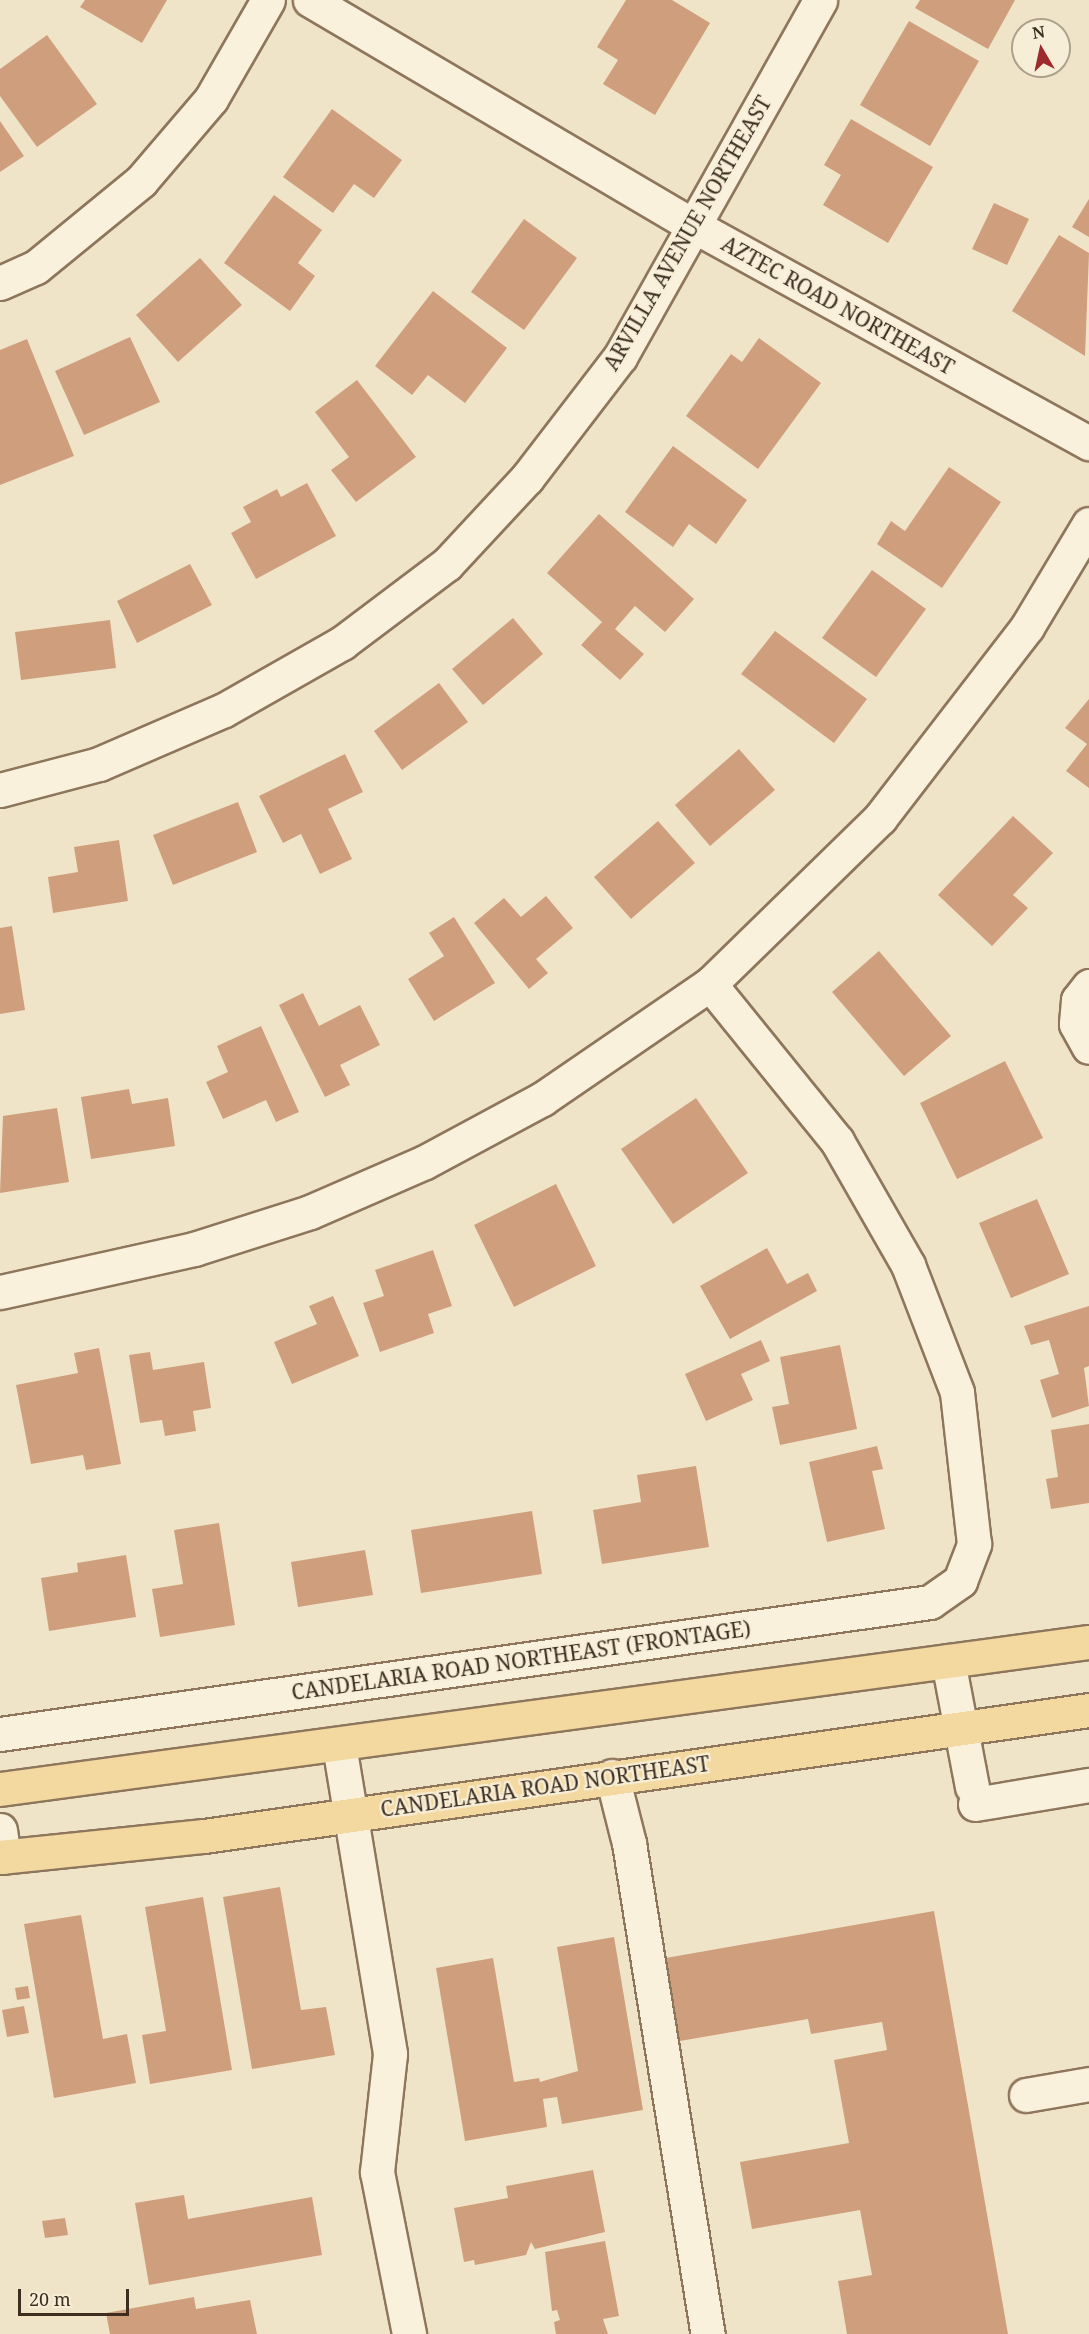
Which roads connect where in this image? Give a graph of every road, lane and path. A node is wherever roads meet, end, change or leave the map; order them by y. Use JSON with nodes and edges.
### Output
{"nodes":[{"id":1,"x":268,"y":0,"type":"edge"},
{"id":2,"x":310,"y":0,"type":"edge"},
{"id":3,"x":820,"y":0,"type":"edge"},
{"id":4,"x":694,"y":225,"type":"junction"},
{"id":5,"x":0,"y":283,"type":"edge"},
{"id":6,"x":1089,"y":443,"type":"edge"},
{"id":7,"x":1089,"y":524,"type":"edge"},
{"id":8,"x":0,"y":790,"type":"edge"},
{"id":9,"x":710,"y":984,"type":"junction"},
{"id":10,"x":1089,"y":986,"type":"edge"},
{"id":11,"x":1089,"y":1047,"type":"edge"},
{"id":12,"x":0,"y":1292,"type":"edge"},
{"id":13,"x":1089,"y":1642,"type":"edge"},
{"id":14,"x":948,"y":1661,"type":"junction"},
{"id":15,"x":1089,"y":1710,"type":"edge"},
{"id":16,"x":961,"y":1728,"type":"junction"},
{"id":17,"x":0,"y":1734,"type":"edge"},
{"id":18,"x":339,"y":1745,"type":"junction"},
{"id":19,"x":612,"y":1776,"type":"junction"},
{"id":20,"x":1089,"y":1785,"type":"edge"},
{"id":21,"x":0,"y":1789,"type":"edge"},
{"id":22,"x":350,"y":1813,"type":"junction"},
{"id":23,"x":1,"y":1848,"type":"edge"},
{"id":24,"x":1089,"y":2084,"type":"edge"},
{"id":25,"x":1026,"y":2095,"type":"dead end"},
{"id":26,"x":409,"y":2334,"type":"edge"},
{"id":27,"x":708,"y":2334,"type":"edge"}],
"edges":[{"from":1,"to":5,"type":"street"},
{"from":2,"to":4,"type":"street","name":"AZTEC ROAD NORTHEAST"},
{"from":3,"to":4,"type":"street","name":"ARVILLA AVENUE NORTHEAST"},
{"from":4,"to":6,"type":"street","name":"AZTEC ROAD NORTHEAST"},
{"from":4,"to":8,"type":"street","name":"ARVILLA AVENUE NORTHEAST"},
{"from":7,"to":9,"type":"street"},
{"from":9,"to":12,"type":"street"},
{"from":9,"to":17,"type":"street","name":"CANDELARIA ROAD NORTHEAST (FRONTAGE)"},
{"from":10,"to":11,"type":"street"},
{"from":13,"to":14,"type":"main road"},
{"from":14,"to":16,"type":"street"},
{"from":14,"to":18,"type":"main road"},
{"from":15,"to":16,"type":"main road","name":"CANDELARIA ROAD NORTHEAST"},
{"from":16,"to":19,"type":"main road","name":"CANDELARIA ROAD NORTHEAST"},
{"from":16,"to":20,"type":"street"},
{"from":18,"to":21,"type":"main road"},
{"from":18,"to":22,"type":"street"},
{"from":19,"to":22,"type":"main road","name":"CANDELARIA ROAD NORTHEAST"},
{"from":19,"to":27,"type":"street"},
{"from":22,"to":23,"type":"main road","name":"CANDELARIA ROAD NORTHEAST"},
{"from":22,"to":26,"type":"street"},
{"from":24,"to":25,"type":"street"}]}
